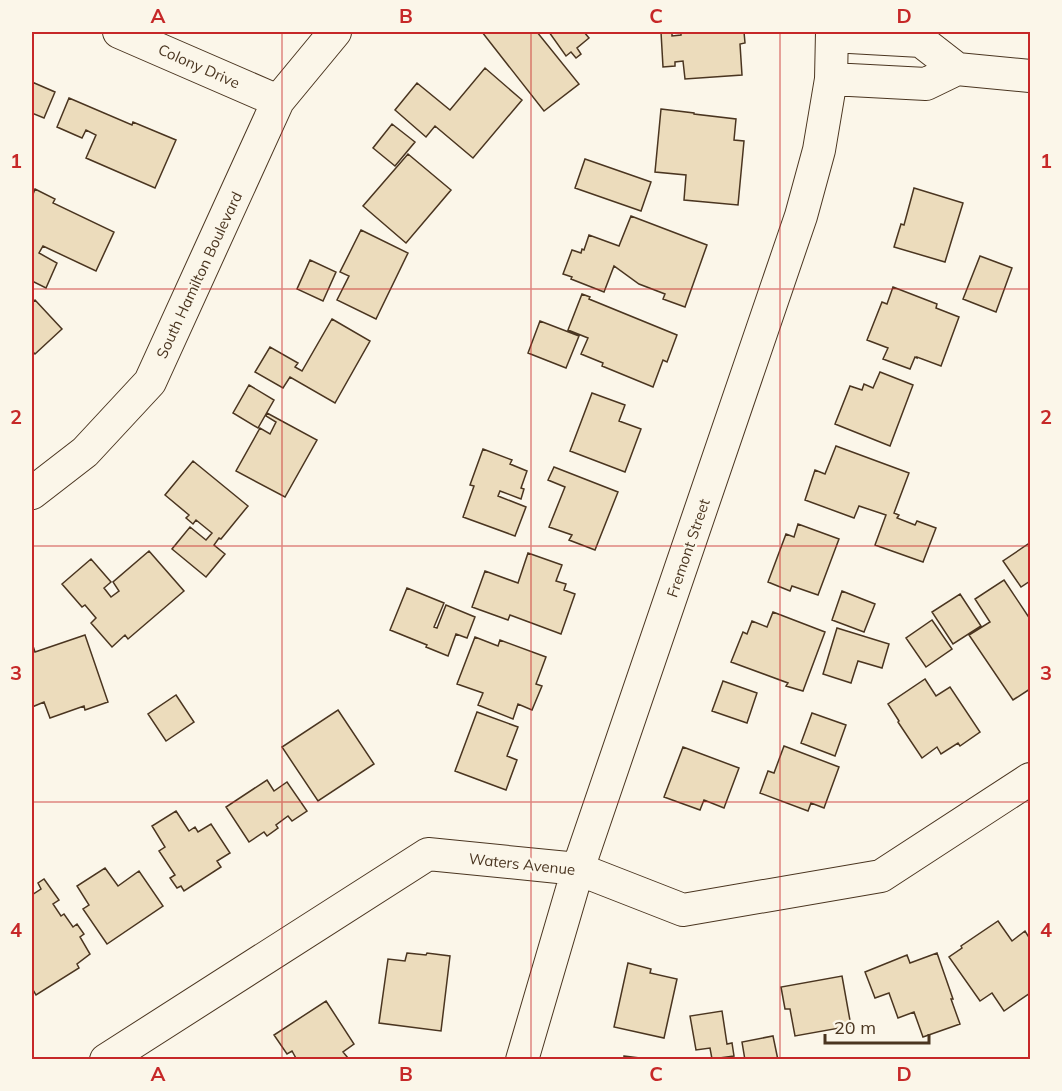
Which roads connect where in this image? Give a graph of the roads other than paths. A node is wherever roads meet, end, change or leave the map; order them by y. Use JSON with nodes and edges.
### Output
{"nodes":[{"id":1,"x":120,"y":32,"type":"edge"},
{"id":2,"x":335,"y":32,"type":"edge"},
{"id":3,"x":832,"y":34,"type":"edge"},
{"id":4,"x":957,"y":69,"type":"junction"},
{"id":5,"x":1030,"y":76,"type":"edge"},
{"id":6,"x":831,"y":79,"type":"junction"},
{"id":7,"x":278,"y":101,"type":"junction"},
{"id":8,"x":32,"y":493,"type":"edge"},
{"id":9,"x":1030,"y":779,"type":"edge"},
{"id":10,"x":578,"y":869,"type":"junction"},
{"id":11,"x":106,"y":1059,"type":"edge"},
{"id":12,"x":522,"y":1059,"type":"edge"}],
"edges":[{"from":1,"to":7,"type":"street","name":"Colony Drive"},
{"from":2,"to":7,"type":"street","name":"South Hamilton Boulevard"},
{"from":3,"to":4,"type":"street"},
{"from":3,"to":6,"type":"street","name":"Fremont Street"},
{"from":4,"to":5,"type":"street"},
{"from":4,"to":6,"type":"street"},
{"from":6,"to":10,"type":"street","name":"Fremont Street"},
{"from":7,"to":8,"type":"street","name":"South Hamilton Boulevard"},
{"from":9,"to":10,"type":"street","name":"Waters Avenue"},
{"from":10,"to":11,"type":"street","name":"Waters Avenue"},
{"from":10,"to":12,"type":"street","name":"Fremont Street"}]}
